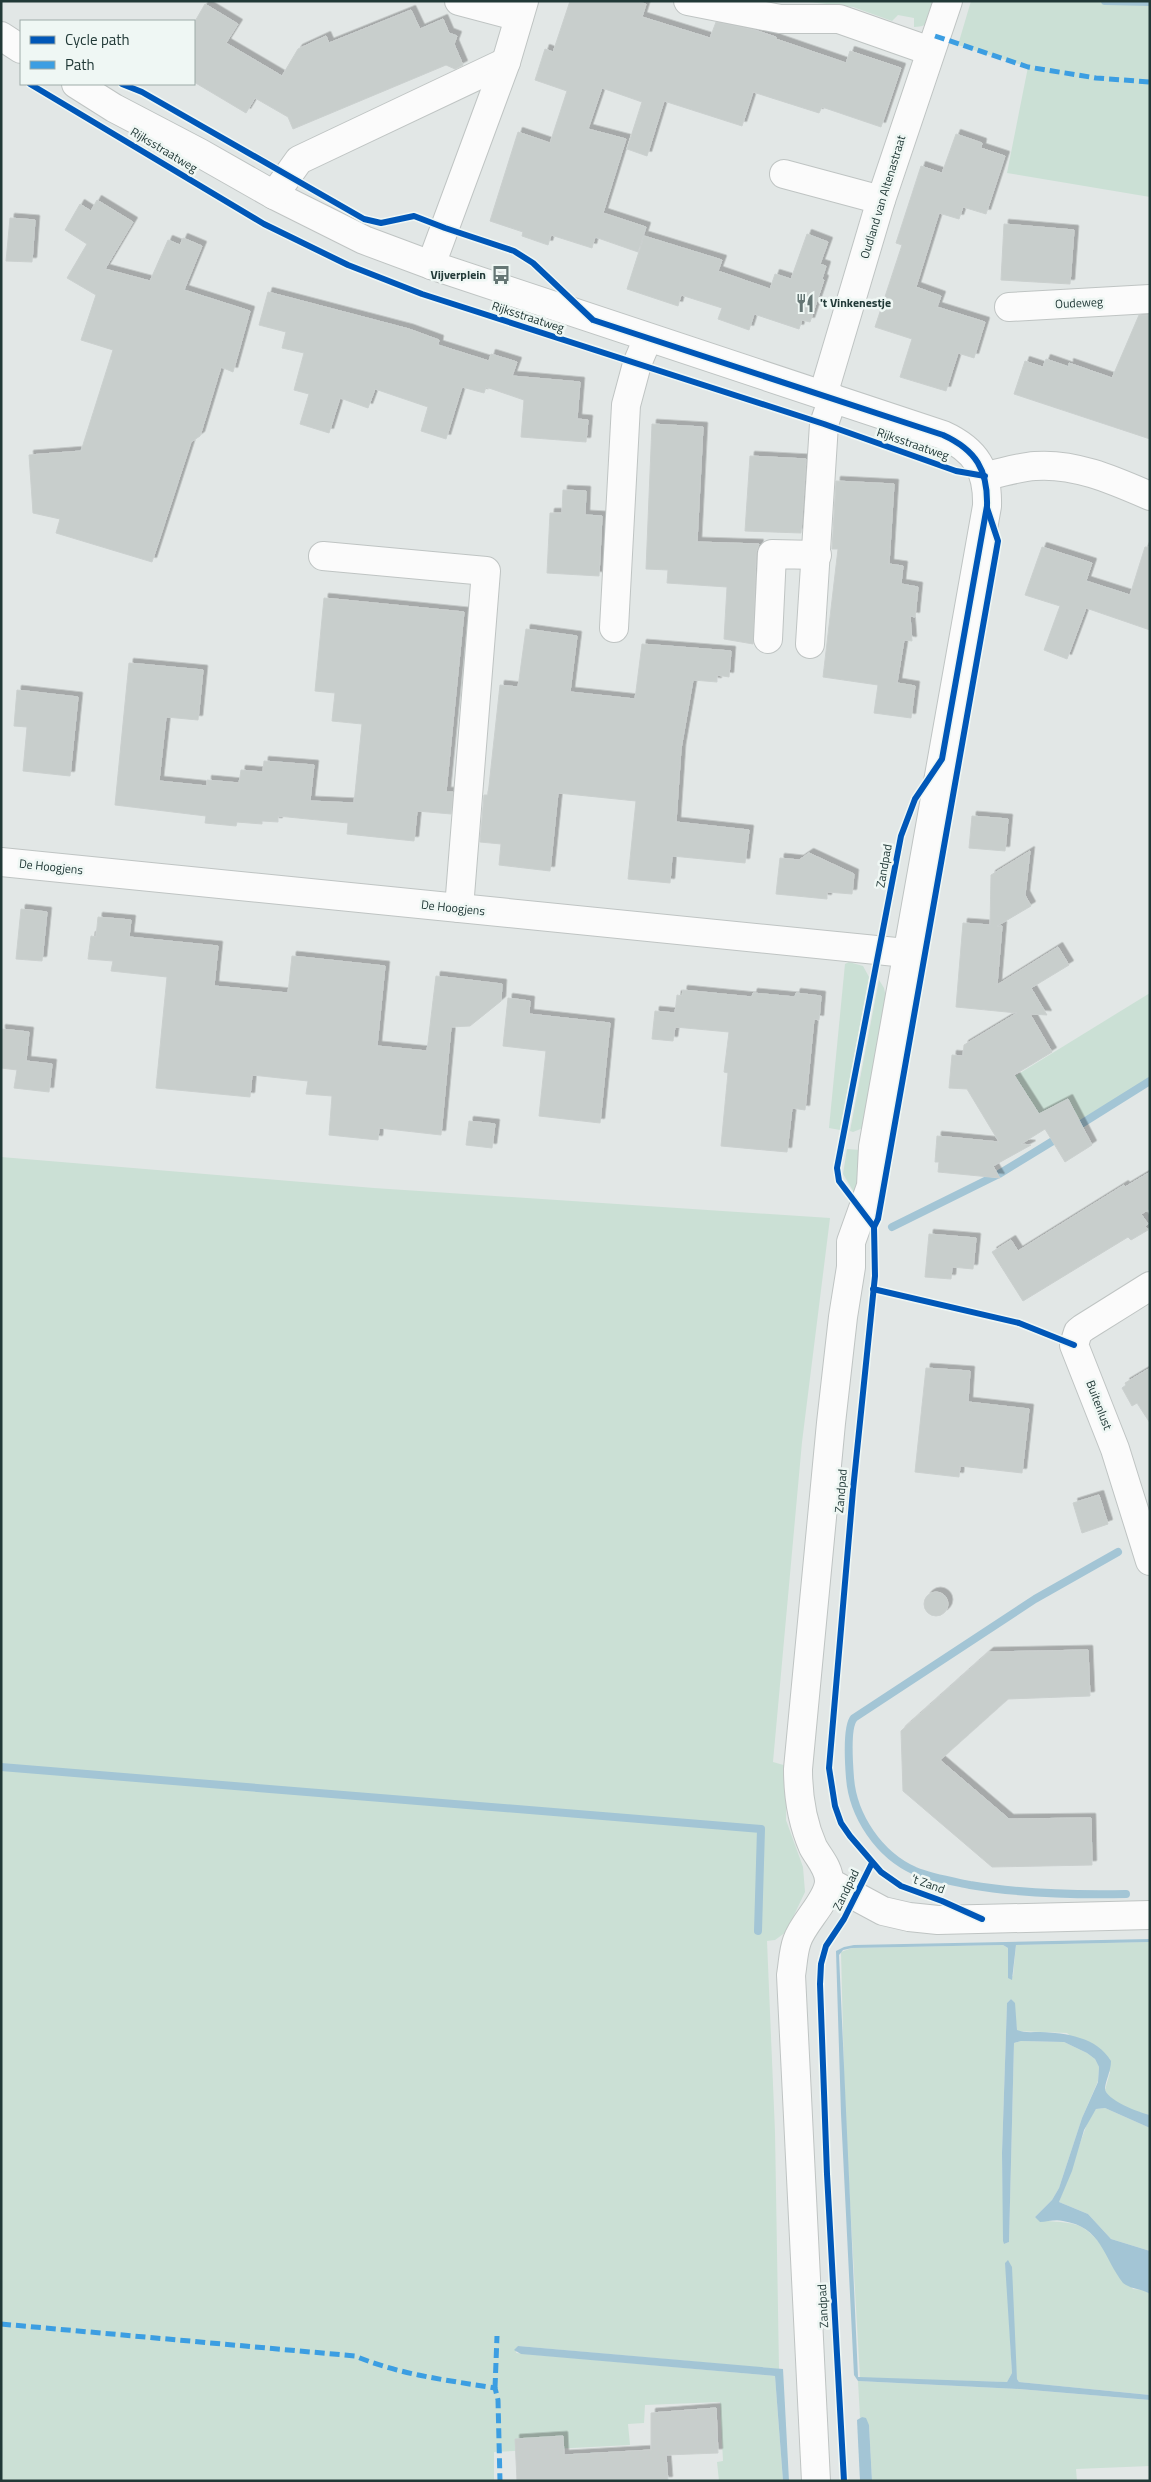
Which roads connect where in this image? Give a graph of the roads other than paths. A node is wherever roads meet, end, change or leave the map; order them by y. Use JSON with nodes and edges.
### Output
{"nodes":[{"id":1,"x":459,"y":1,"type":"edge"},
{"id":2,"x":688,"y":1,"type":"edge"},
{"id":3,"x":948,"y":1,"type":"edge"},
{"id":4,"x":521,"y":9,"type":"edge"},
{"id":5,"x":1,"y":36,"type":"edge"},
{"id":6,"x":20,"y":48,"type":"edge"},
{"id":7,"x":930,"y":51,"type":"junction"},
{"id":8,"x":506,"y":62,"type":"junction"},
{"id":9,"x":78,"y":85,"type":"edge"},
{"id":10,"x":784,"y":174,"type":"dead end"},
{"id":11,"x":274,"y":195,"type":"junction"},
{"id":12,"x":881,"y":200,"type":"junction"},
{"id":13,"x":431,"y":265,"type":"junction"},
{"id":14,"x":1150,"y":298,"type":"edge"},
{"id":15,"x":1009,"y":307,"type":"dead end"},
{"id":16,"x":648,"y":338,"type":"junction"},
{"id":17,"x":828,"y":396,"type":"junction"},
{"id":18,"x":985,"y":476,"type":"junction"},
{"id":19,"x":1150,"y":496,"type":"edge"},
{"id":20,"x":817,"y":555,"type":"junction"},
{"id":21,"x":323,"y":556,"type":"dead end"},
{"id":22,"x":614,"y":628,"type":"dead end"},
{"id":23,"x":768,"y":639,"type":"dead end"},
{"id":24,"x":810,"y":644,"type":"dead end"},
{"id":25,"x":1,"y":862,"type":"edge"},
{"id":26,"x":459,"y":908,"type":"junction"},
{"id":27,"x":906,"y":953,"type":"junction"},
{"id":28,"x":1150,"y":1286,"type":"edge"},
{"id":29,"x":1150,"y":1561,"type":"edge"},
{"id":30,"x":829,"y":1882,"type":"junction"},
{"id":31,"x":1150,"y":1915,"type":"edge"},
{"id":32,"x":816,"y":2481,"type":"edge"}],
"edges":[{"from":1,"to":4,"type":"street"},
{"from":2,"to":7,"type":"street"},
{"from":3,"to":7,"type":"street","name":"Oudland van Altenastraat"},
{"from":4,"to":8,"type":"street"},
{"from":5,"to":6,"type":"street"},
{"from":7,"to":12,"type":"street","name":"Oudland van Altenastraat"},
{"from":8,"to":11,"type":"street"},
{"from":8,"to":13,"type":"street"},
{"from":9,"to":11,"type":"street","name":"Rijksstraatweg"},
{"from":10,"to":12,"type":"street"},
{"from":11,"to":13,"type":"street","name":"Rijksstraatweg"},
{"from":12,"to":17,"type":"street","name":"Oudland van Altenastraat"},
{"from":13,"to":16,"type":"street","name":"Rijksstraatweg"},
{"from":14,"to":15,"type":"street","name":"Oudeweg"},
{"from":16,"to":17,"type":"street","name":"Rijksstraatweg"},
{"from":16,"to":22,"type":"street"},
{"from":17,"to":18,"type":"street","name":"Rijksstraatweg"},
{"from":17,"to":20,"type":"street","name":"Oudland van Altenastraat"},
{"from":18,"to":19,"type":"street"},
{"from":18,"to":27,"type":"street","name":"Zandpad"},
{"from":20,"to":23,"type":"street"},
{"from":20,"to":24,"type":"street","name":"Oudland van Altenastraat"},
{"from":21,"to":26,"type":"street"},
{"from":25,"to":26,"type":"street","name":"De Hoogjens"},
{"from":26,"to":27,"type":"street","name":"De Hoogjens"},
{"from":27,"to":30,"type":"street","name":"Zandpad"},
{"from":28,"to":29,"type":"street","name":"Buitenlust"},
{"from":30,"to":31,"type":"street"},
{"from":30,"to":32,"type":"street","name":"Zandpad"}]}
